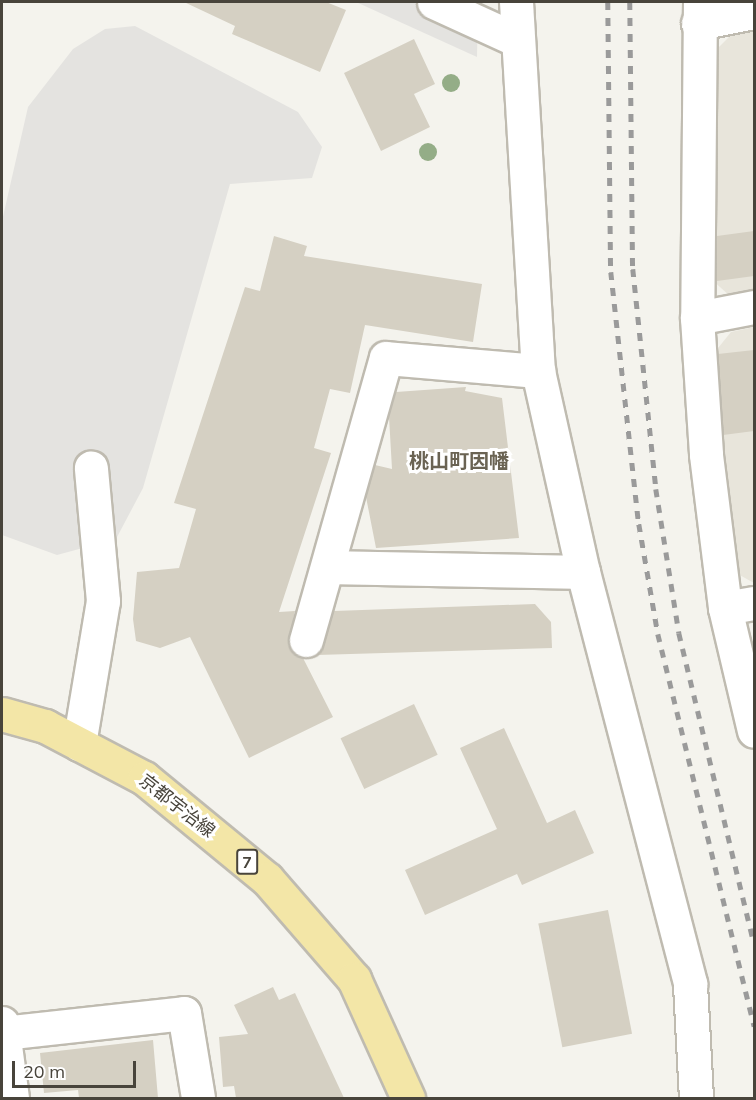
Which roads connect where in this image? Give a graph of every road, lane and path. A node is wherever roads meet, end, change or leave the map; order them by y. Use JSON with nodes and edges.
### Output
{"nodes":[{"id":1,"x":434,"y":2,"type":"edge"},
{"id":2,"x":516,"y":2,"type":"edge"},
{"id":3,"x":699,"y":12,"type":"edge"},
{"id":4,"x":754,"y":12,"type":"edge"},
{"id":5,"x":517,"y":40,"type":"junction"},
{"id":6,"x":754,"y":307,"type":"edge"},
{"id":7,"x":697,"y":318,"type":"junction"},
{"id":8,"x":538,"y":370,"type":"junction"},
{"id":9,"x":91,"y":468,"type":"dead end"},
{"id":10,"x":328,"y":567,"type":"junction"},
{"id":11,"x":583,"y":572,"type":"junction"},
{"id":12,"x":740,"y":605,"type":"edge"},
{"id":13,"x":306,"y":640,"type":"dead end"},
{"id":14,"x":2,"y":714,"type":"edge"},
{"id":15,"x":754,"y":731,"type":"edge"},
{"id":16,"x":80,"y":744,"type":"junction"},
{"id":17,"x":2,"y":1028,"type":"edge"},
{"id":18,"x":12,"y":1098,"type":"edge"},
{"id":19,"x":198,"y":1098,"type":"edge"},
{"id":20,"x":408,"y":1098,"type":"edge"},
{"id":21,"x":696,"y":1098,"type":"edge"}],
"edges":[{"from":1,"to":5,"type":"street"},
{"from":2,"to":5,"type":"street"},
{"from":3,"to":4,"type":"street"},
{"from":3,"to":7,"type":"street"},
{"from":5,"to":8,"type":"street"},
{"from":6,"to":7,"type":"street"},
{"from":7,"to":12,"type":"street"},
{"from":8,"to":10,"type":"street"},
{"from":8,"to":11,"type":"street"},
{"from":9,"to":16,"type":"street"},
{"from":10,"to":11,"type":"street"},
{"from":10,"to":13,"type":"street"},
{"from":11,"to":21,"type":"street"},
{"from":12,"to":15,"type":"street"},
{"from":14,"to":16,"type":"main road","name":"京都宇治線","number":"7"},
{"from":16,"to":20,"type":"main road","name":"京都宇治線","number":"7"},
{"from":17,"to":18,"type":"street"},
{"from":17,"to":19,"type":"street"}]}
